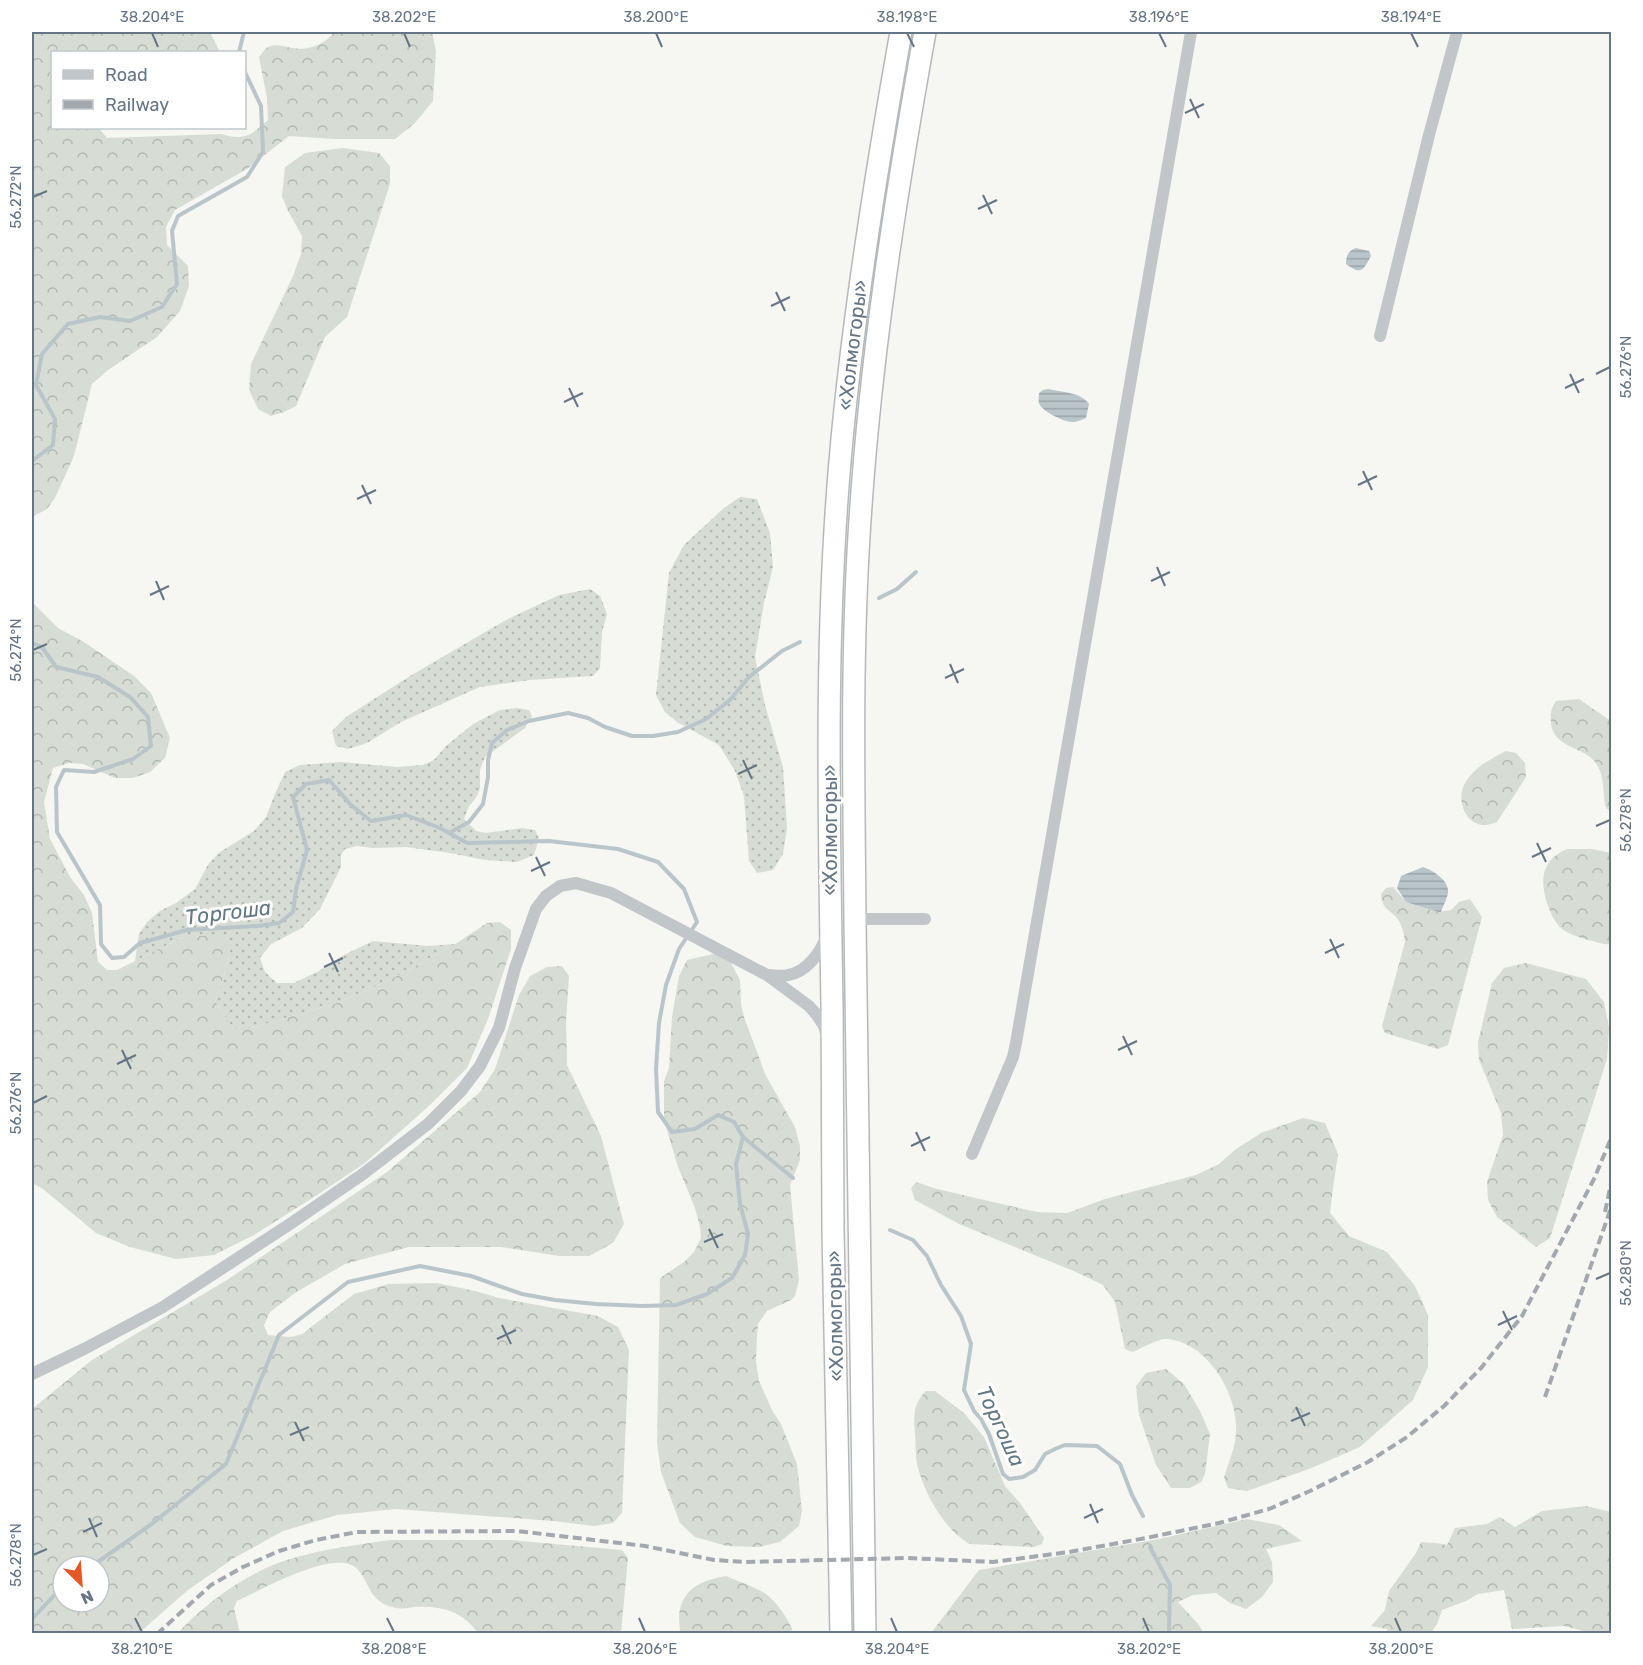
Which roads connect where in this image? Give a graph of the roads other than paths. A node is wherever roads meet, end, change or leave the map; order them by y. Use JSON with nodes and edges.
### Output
{"nodes":[{"id":1,"x":901,"y":32,"type":"edge"},
{"id":2,"x":925,"y":32,"type":"edge"},
{"id":3,"x":1191,"y":32,"type":"edge"},
{"id":4,"x":1457,"y":32,"type":"edge"},
{"id":5,"x":1380,"y":336,"type":"dead end"},
{"id":6,"x":855,"y":919,"type":"junction"},
{"id":7,"x":925,"y":919,"type":"dead end"},
{"id":8,"x":831,"y":923,"type":"junction"},
{"id":9,"x":767,"y":975,"type":"junction"},
{"id":10,"x":832,"y":1053,"type":"junction"},
{"id":11,"x":972,"y":1154,"type":"dead end"},
{"id":12,"x":32,"y":1374,"type":"edge"},
{"id":13,"x":841,"y":1634,"type":"edge"},
{"id":14,"x":865,"y":1634,"type":"edge"}],
"edges":[{"from":1,"to":8,"type":"highway","name":"«Холмогоры»"},
{"from":2,"to":6,"type":"highway","name":"«Холмогоры»"},
{"from":3,"to":11,"type":"street"},
{"from":4,"to":5,"type":"street"},
{"from":6,"to":7,"type":"street"},
{"from":6,"to":14,"type":"highway","name":"«Холмогоры»"},
{"from":8,"to":9,"type":"street"},
{"from":8,"to":10,"type":"highway","name":"«Холмогоры»"},
{"from":9,"to":10,"type":"street"},
{"from":9,"to":12,"type":"street"},
{"from":10,"to":13,"type":"highway","name":"«Холмогоры»"}]}
